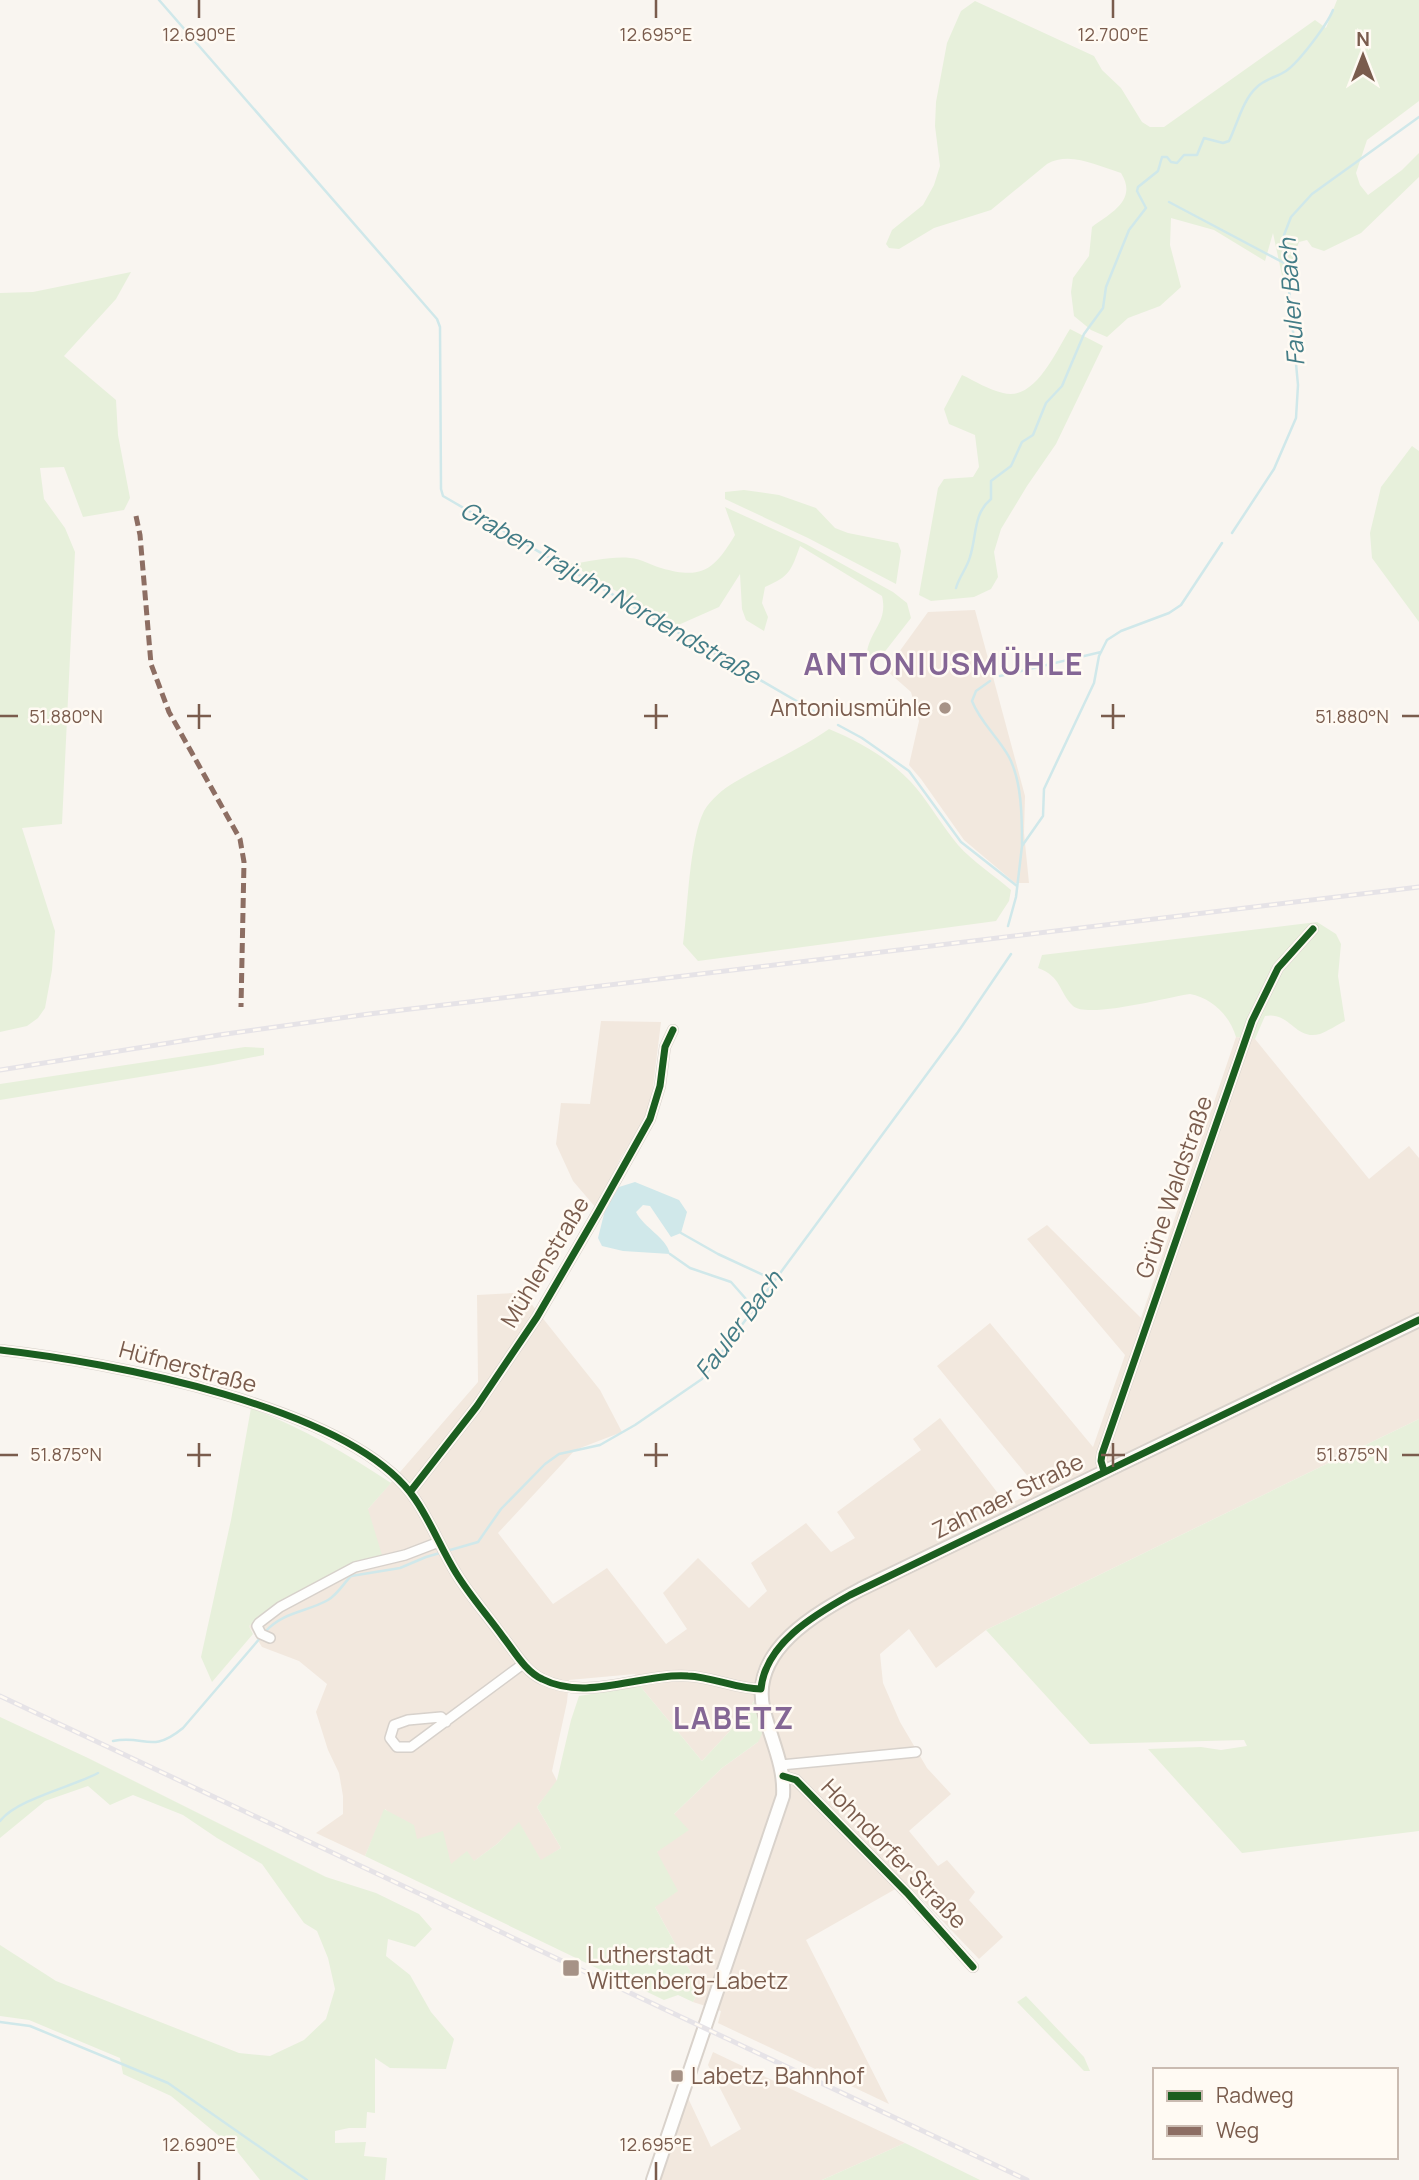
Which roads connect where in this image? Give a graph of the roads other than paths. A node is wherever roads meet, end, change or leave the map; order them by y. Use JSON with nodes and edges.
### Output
{"nodes":[{"id":1,"x":1313,"y":929,"type":"dead end"},
{"id":2,"x":673,"y":1030,"type":"dead end"},
{"id":3,"x":1419,"y":1320,"type":"edge"},
{"id":4,"x":0,"y":1350,"type":"edge"},
{"id":5,"x":1104,"y":1471,"type":"junction"},
{"id":6,"x":411,"y":1492,"type":"junction"},
{"id":7,"x":440,"y":1545,"type":"junction"},
{"id":8,"x":270,"y":1638,"type":"dead end"},
{"id":9,"x":523,"y":1664,"type":"junction"},
{"id":10,"x":761,"y":1689,"type":"junction"},
{"id":11,"x":446,"y":1722,"type":"junction"},
{"id":12,"x":916,"y":1752,"type":"dead end"},
{"id":13,"x":782,"y":1770,"type":"junction"},
{"id":14,"x":973,"y":1967,"type":"dead end"},
{"id":15,"x":653,"y":2180,"type":"edge"}],
"edges":[{"from":1,"to":5,"type":"street","name":"Grüne Waldstraße"},
{"from":2,"to":6,"type":"street","name":"Mühlenstraße"},
{"from":3,"to":5,"type":"main road","name":"Zahnaer Straße"},
{"from":4,"to":6,"type":"street","name":"Hüfnerstraße"},
{"from":5,"to":10,"type":"main road","name":"Zahnaer Straße"},
{"from":6,"to":7,"type":"street","name":"Hüfnerstraße"},
{"from":7,"to":8,"type":"street"},
{"from":7,"to":9,"type":"street","name":"Hüfnerstraße"},
{"from":9,"to":10,"type":"street","name":"Hüfnerstraße"},
{"from":9,"to":11,"type":"street"},
{"from":10,"to":13,"type":"main road","name":"Zahnaer Straße"},
{"from":11,"to":11,"type":"street"},
{"from":12,"to":13,"type":"street"},
{"from":13,"to":14,"type":"street","name":"Hohndorfer Straße"},
{"from":13,"to":15,"type":"main road","name":"Zahnaer Straße"}]}
